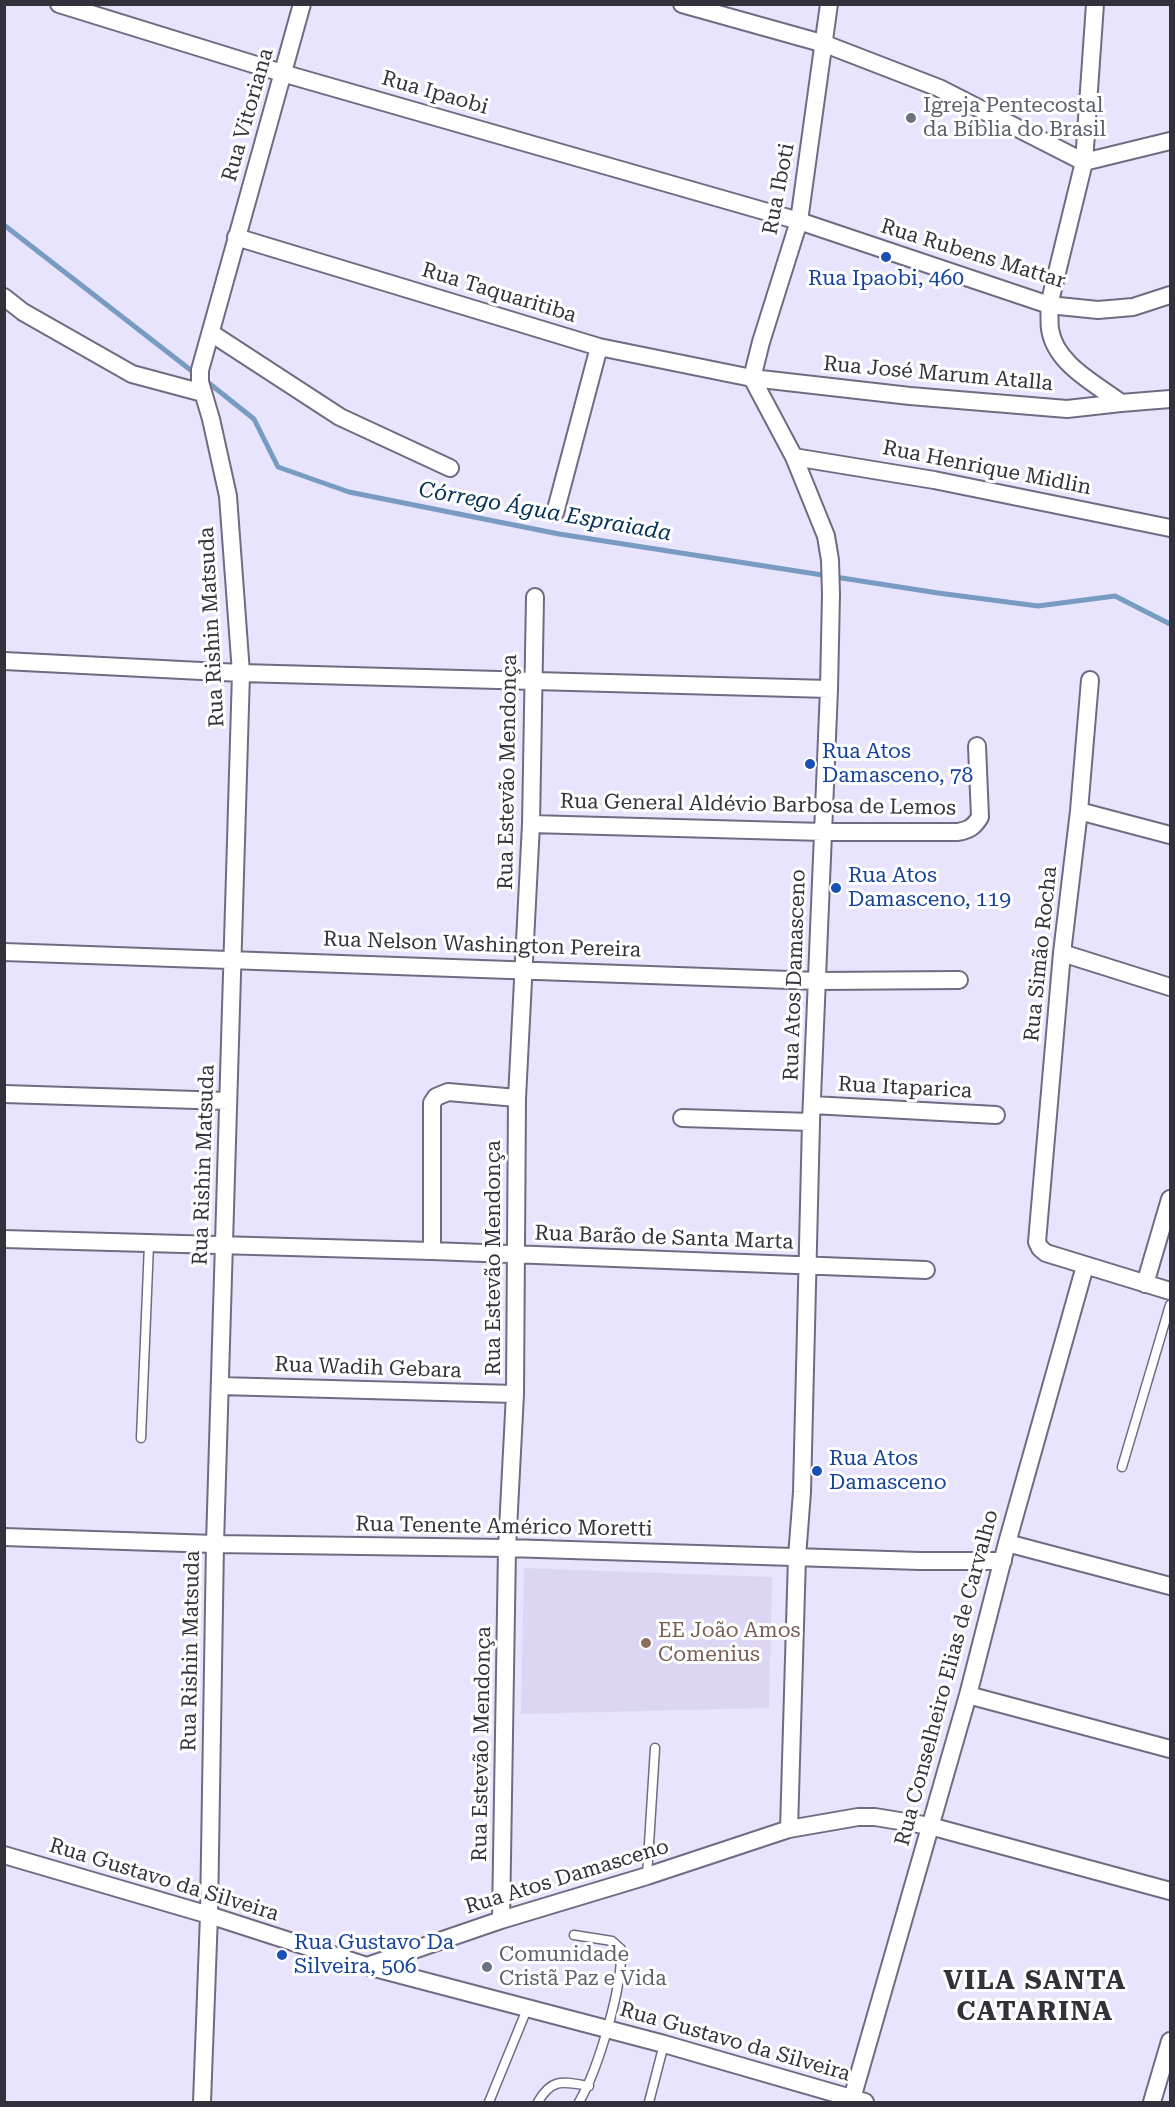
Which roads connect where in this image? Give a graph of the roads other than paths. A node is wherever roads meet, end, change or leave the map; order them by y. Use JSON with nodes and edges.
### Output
{"nodes":[{"id":1,"x":59,"y":4,"type":"edge"},
{"id":2,"x":302,"y":4,"type":"edge"},
{"id":3,"x":682,"y":4,"type":"edge"},
{"id":4,"x":830,"y":4,"type":"edge"},
{"id":5,"x":1095,"y":4,"type":"edge"},
{"id":6,"x":825,"y":44,"type":"junction"},
{"id":7,"x":282,"y":73,"type":"junction"},
{"id":8,"x":1170,"y":141,"type":"edge"},
{"id":9,"x":1084,"y":162,"type":"junction"},
{"id":10,"x":799,"y":221,"type":"junction"},
{"id":11,"x":236,"y":237,"type":"junction"},
{"id":12,"x":1170,"y":295,"type":"edge"},
{"id":13,"x":4,"y":297,"type":"edge"},
{"id":14,"x":1050,"y":305,"type":"junction"},
{"id":15,"x":211,"y":333,"type":"junction"},
{"id":16,"x":599,"y":347,"type":"junction"},
{"id":17,"x":752,"y":378,"type":"junction"},
{"id":18,"x":203,"y":393,"type":"junction"},
{"id":19,"x":1170,"y":399,"type":"edge"},
{"id":20,"x":1121,"y":403,"type":"junction"},
{"id":21,"x":794,"y":457,"type":"junction"},
{"id":22,"x":450,"y":468,"type":"dead end"},
{"id":23,"x":555,"y":513,"type":"dead end"},
{"id":24,"x":1170,"y":528,"type":"edge"},
{"id":25,"x":535,"y":597,"type":"dead end"},
{"id":26,"x":4,"y":661,"type":"edge"},
{"id":27,"x":241,"y":674,"type":"junction"},
{"id":28,"x":1090,"y":680,"type":"dead end"},
{"id":29,"x":533,"y":682,"type":"junction"},
{"id":30,"x":829,"y":689,"type":"junction"},
{"id":31,"x":977,"y":746,"type":"dead end"},
{"id":32,"x":1079,"y":811,"type":"junction"},
{"id":33,"x":531,"y":824,"type":"junction"},
{"id":34,"x":823,"y":832,"type":"junction"},
{"id":35,"x":1170,"y":834,"type":"edge"},
{"id":36,"x":4,"y":952,"type":"edge"},
{"id":37,"x":1062,"y":953,"type":"junction"},
{"id":38,"x":234,"y":959,"type":"junction"},
{"id":39,"x":525,"y":969,"type":"junction"},
{"id":40,"x":959,"y":980,"type":"dead end"},
{"id":41,"x":818,"y":981,"type":"junction"},
{"id":42,"x":1170,"y":987,"type":"edge"},
{"id":43,"x":4,"y":1094,"type":"edge"},
{"id":44,"x":517,"y":1098,"type":"junction"},
{"id":45,"x":228,"y":1101,"type":"junction"},
{"id":46,"x":812,"y":1114,"type":"junction"},
{"id":47,"x":996,"y":1115,"type":"dead end"},
{"id":48,"x":682,"y":1118,"type":"dead end"},
{"id":49,"x":1170,"y":1199,"type":"edge"},
{"id":50,"x":4,"y":1239,"type":"edge"},
{"id":51,"x":149,"y":1244,"type":"junction"},
{"id":52,"x":224,"y":1245,"type":"junction"},
{"id":53,"x":432,"y":1251,"type":"junction"},
{"id":54,"x":516,"y":1256,"type":"junction"},
{"id":55,"x":808,"y":1265,"type":"junction"},
{"id":56,"x":1085,"y":1266,"type":"junction"},
{"id":57,"x":926,"y":1270,"type":"dead end"},
{"id":58,"x":1145,"y":1284,"type":"junction"},
{"id":59,"x":1170,"y":1291,"type":"edge"},
{"id":60,"x":1170,"y":1305,"type":"edge"},
{"id":61,"x":220,"y":1386,"type":"junction"},
{"id":62,"x":515,"y":1394,"type":"junction"},
{"id":63,"x":141,"y":1438,"type":"dead end"},
{"id":64,"x":1122,"y":1467,"type":"dead end"},
{"id":65,"x":4,"y":1537,"type":"edge"},
{"id":66,"x":1006,"y":1543,"type":"junction"},
{"id":67,"x":215,"y":1544,"type":"junction"},
{"id":68,"x":507,"y":1548,"type":"junction"},
{"id":69,"x":797,"y":1557,"type":"junction"},
{"id":70,"x":1003,"y":1561,"type":"junction"},
{"id":71,"x":1170,"y":1586,"type":"edge"},
{"id":72,"x":968,"y":1695,"type":"junction"},
{"id":73,"x":655,"y":1749,"type":"dead end"},
{"id":74,"x":1170,"y":1749,"type":"edge"},
{"id":75,"x":930,"y":1826,"type":"junction"},
{"id":76,"x":789,"y":1829,"type":"junction"},
{"id":77,"x":4,"y":1855,"type":"edge"},
{"id":78,"x":647,"y":1876,"type":"junction"},
{"id":79,"x":1170,"y":1891,"type":"edge"},
{"id":80,"x":209,"y":1915,"type":"junction"},
{"id":81,"x":501,"y":1920,"type":"junction"},
{"id":82,"x":574,"y":1935,"type":"dead end"},
{"id":83,"x":367,"y":1966,"type":"junction"},
{"id":84,"x":528,"y":2009,"type":"junction"},
{"id":85,"x":607,"y":2030,"type":"junction"},
{"id":86,"x":664,"y":2044,"type":"junction"},
{"id":87,"x":1170,"y":2045,"type":"edge"},
{"id":88,"x":589,"y":2086,"type":"junction"},
{"id":89,"x":856,"y":2101,"type":"edge"},
{"id":90,"x":202,"y":2103,"type":"edge"},
{"id":91,"x":489,"y":2103,"type":"edge"},
{"id":92,"x":538,"y":2103,"type":"edge"},
{"id":93,"x":579,"y":2103,"type":"edge"},
{"id":94,"x":649,"y":2103,"type":"edge"},
{"id":95,"x":1152,"y":2103,"type":"edge"}],
"edges":[{"from":1,"to":7,"type":"street","name":"Rua Ipaobi"},
{"from":2,"to":7,"type":"street","name":"Rua Vitoriana"},
{"from":3,"to":6,"type":"street"},
{"from":4,"to":6,"type":"street","name":"Rua Iboti"},
{"from":5,"to":9,"type":"street"},
{"from":6,"to":9,"type":"street"},
{"from":6,"to":10,"type":"street","name":"Rua Iboti"},
{"from":7,"to":10,"type":"street","name":"Rua Ipaobi"},
{"from":7,"to":11,"type":"street","name":"Rua Vitoriana"},
{"from":8,"to":9,"type":"street"},
{"from":9,"to":14,"type":"street"},
{"from":10,"to":14,"type":"street","name":"Rua Rubens Mattar"},
{"from":10,"to":17,"type":"street","name":"Rua Iboti"},
{"from":11,"to":15,"type":"street","name":"Rua Rishin Matsuda"},
{"from":11,"to":16,"type":"street","name":"Rua Taquaritiba"},
{"from":12,"to":14,"type":"street","name":"Rua Rubens Mattar"},
{"from":13,"to":18,"type":"street"},
{"from":14,"to":20,"type":"street"},
{"from":15,"to":18,"type":"street","name":"Rua Rishin Matsuda"},
{"from":15,"to":22,"type":"street"},
{"from":16,"to":17,"type":"street","name":"Rua Taquaritiba"},
{"from":16,"to":23,"type":"street"},
{"from":17,"to":20,"type":"street","name":"Rua José Marum Atalla"},
{"from":17,"to":21,"type":"street","name":"Rua Atos Damasceno"},
{"from":18,"to":27,"type":"street","name":"Rua Rishin Matsuda"},
{"from":19,"to":20,"type":"street","name":"Rua José Marum Atalla"},
{"from":21,"to":24,"type":"street","name":"Rua Henrique Midlin"},
{"from":21,"to":30,"type":"street","name":"Rua Atos Damasceno"},
{"from":25,"to":29,"type":"street","name":"Rua Estevão Mendonça"},
{"from":26,"to":27,"type":"street"},
{"from":27,"to":29,"type":"street"},
{"from":27,"to":38,"type":"street","name":"Rua Rishin Matsuda"},
{"from":28,"to":32,"type":"street","name":"Rua Simão Rocha"},
{"from":29,"to":30,"type":"street"},
{"from":29,"to":33,"type":"street","name":"Rua Estevão Mendonça"},
{"from":30,"to":34,"type":"street","name":"Rua Atos Damasceno"},
{"from":31,"to":34,"type":"street","name":"Rua General Aldévio Barbosa de Lemos"},
{"from":32,"to":35,"type":"street"},
{"from":32,"to":37,"type":"street","name":"Rua Simão Rocha"},
{"from":33,"to":34,"type":"street","name":"Rua General Aldévio Barbosa de Lemos"},
{"from":33,"to":39,"type":"street","name":"Rua Estevão Mendonça"},
{"from":34,"to":41,"type":"street","name":"Rua Atos Damasceno"},
{"from":36,"to":38,"type":"street","name":"Rua Nelson Washington Pereira"},
{"from":37,"to":42,"type":"street"},
{"from":37,"to":56,"type":"street","name":"Rua Simão Rocha"},
{"from":38,"to":39,"type":"street","name":"Rua Nelson Washington Pereira"},
{"from":38,"to":45,"type":"street","name":"Rua Rishin Matsuda"},
{"from":39,"to":41,"type":"street","name":"Rua Nelson Washington Pereira"},
{"from":39,"to":44,"type":"street","name":"Rua Estevão Mendonça"},
{"from":40,"to":41,"type":"street","name":"Rua Nelson Washington Pereira"},
{"from":41,"to":46,"type":"street","name":"Rua Atos Damasceno"},
{"from":43,"to":45,"type":"street"},
{"from":44,"to":53,"type":"street"},
{"from":44,"to":54,"type":"street","name":"Rua Estevão Mendonça"},
{"from":45,"to":52,"type":"street","name":"Rua Rishin Matsuda"},
{"from":46,"to":47,"type":"street","name":"Rua Itaparica"},
{"from":46,"to":48,"type":"street","name":"Rua Itaparica"},
{"from":46,"to":55,"type":"street","name":"Rua Atos Damasceno"},
{"from":49,"to":58,"type":"street"},
{"from":50,"to":51,"type":"street","name":"Rua Barão de Santa Marta"},
{"from":51,"to":52,"type":"street","name":"Rua Barão de Santa Marta"},
{"from":51,"to":63,"type":"lane"},
{"from":52,"to":53,"type":"street","name":"Rua Barão de Santa Marta"},
{"from":52,"to":61,"type":"street","name":"Rua Rishin Matsuda"},
{"from":53,"to":54,"type":"street","name":"Rua Barão de Santa Marta"},
{"from":54,"to":55,"type":"street","name":"Rua Barão de Santa Marta"},
{"from":54,"to":62,"type":"street","name":"Rua Estevão Mendonça"},
{"from":55,"to":57,"type":"street","name":"Rua Barão de Santa Marta"},
{"from":55,"to":69,"type":"street","name":"Rua Atos Damasceno"},
{"from":56,"to":58,"type":"street"},
{"from":56,"to":66,"type":"street","name":"Rua Conselheiro Elias de Carvalho"},
{"from":58,"to":59,"type":"street"},
{"from":60,"to":64,"type":"lane"},
{"from":61,"to":62,"type":"street","name":"Rua Wadih Gebara"},
{"from":61,"to":67,"type":"street","name":"Rua Rishin Matsuda"},
{"from":62,"to":68,"type":"street","name":"Rua Estevão Mendonça"},
{"from":65,"to":67,"type":"street","name":"Rua Tenente Américo Moretti"},
{"from":66,"to":70,"type":"street","name":"Rua Conselheiro Elias de Carvalho"},
{"from":66,"to":71,"type":"street"},
{"from":67,"to":68,"type":"street","name":"Rua Tenente Américo Moretti"},
{"from":67,"to":80,"type":"street","name":"Rua Rishin Matsuda"},
{"from":68,"to":69,"type":"street","name":"Rua Tenente Américo Moretti"},
{"from":68,"to":81,"type":"street","name":"Rua Estevão Mendonça"},
{"from":69,"to":70,"type":"street","name":"Rua Tenente Américo Moretti"},
{"from":69,"to":76,"type":"street","name":"Rua Atos Damasceno"},
{"from":70,"to":72,"type":"street","name":"Rua Conselheiro Elias de Carvalho"},
{"from":72,"to":74,"type":"street"},
{"from":72,"to":75,"type":"street","name":"Rua Conselheiro Elias de Carvalho"},
{"from":73,"to":78,"type":"lane"},
{"from":75,"to":76,"type":"street"},
{"from":75,"to":79,"type":"street"},
{"from":75,"to":89,"type":"street","name":"Rua Conselheiro Elias de Carvalho"},
{"from":76,"to":78,"type":"street","name":"Rua Atos Damasceno"},
{"from":77,"to":80,"type":"street","name":"Rua Gustavo da Silveira"},
{"from":78,"to":81,"type":"street","name":"Rua Atos Damasceno"},
{"from":80,"to":83,"type":"street","name":"Rua Gustavo da Silveira"},
{"from":80,"to":90,"type":"street","name":"Rua Rishin Matsuda"},
{"from":81,"to":83,"type":"street","name":"Rua Atos Damasceno"},
{"from":82,"to":85,"type":"lane"},
{"from":83,"to":84,"type":"street","name":"Rua Gustavo da Silveira"},
{"from":84,"to":85,"type":"street","name":"Rua Gustavo da Silveira"},
{"from":84,"to":91,"type":"lane"},
{"from":85,"to":86,"type":"street","name":"Rua Gustavo da Silveira"},
{"from":85,"to":88,"type":"lane"},
{"from":86,"to":89,"type":"street","name":"Rua Gustavo da Silveira"},
{"from":86,"to":94,"type":"lane"},
{"from":87,"to":95,"type":"street"},
{"from":88,"to":92,"type":"lane"},
{"from":88,"to":93,"type":"lane"}]}
